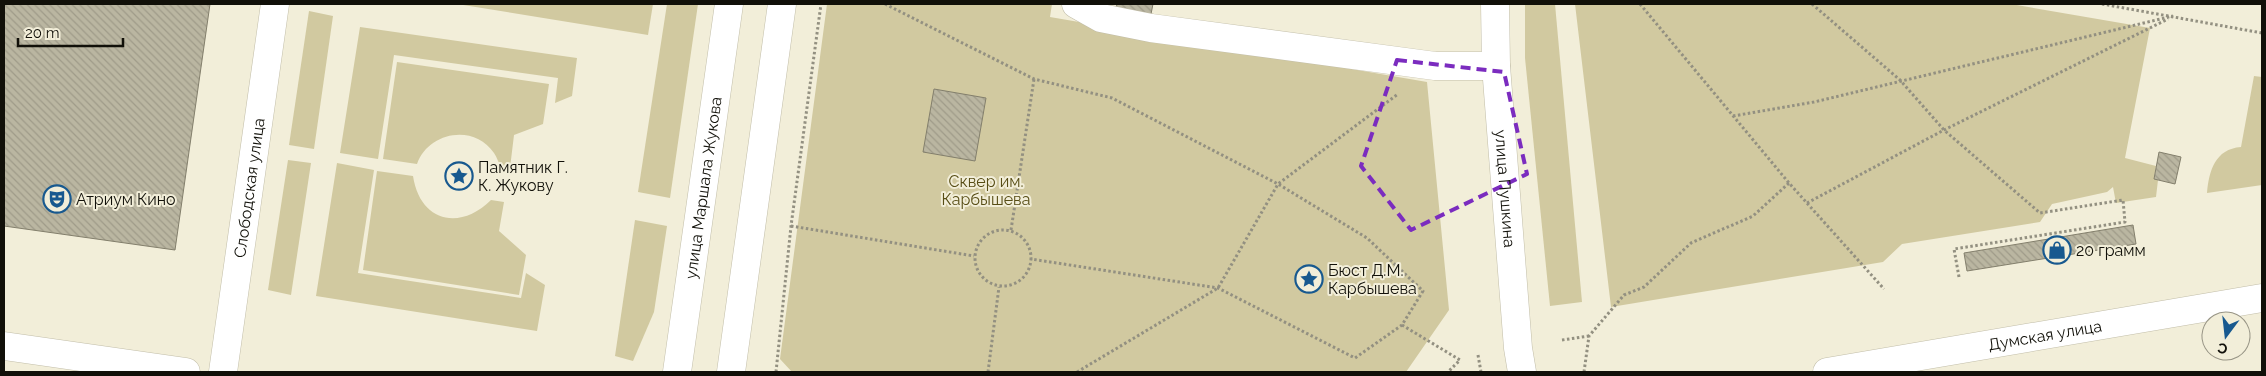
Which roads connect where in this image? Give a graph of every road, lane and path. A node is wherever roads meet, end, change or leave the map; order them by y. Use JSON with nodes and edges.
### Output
{"nodes":[{"id":1,"x":275,"y":4,"type":"edge"},
{"id":2,"x":729,"y":4,"type":"edge"},
{"id":3,"x":782,"y":4,"type":"edge"},
{"id":4,"x":821,"y":4,"type":"edge"},
{"id":5,"x":885,"y":4,"type":"edge"},
{"id":6,"x":1076,"y":4,"type":"edge"},
{"id":7,"x":1494,"y":4,"type":"edge"},
{"id":8,"x":1640,"y":4,"type":"edge"},
{"id":9,"x":1812,"y":4,"type":"edge"},
{"id":10,"x":2102,"y":4,"type":"edge"},
{"id":11,"x":2173,"y":16,"type":"junction"},
{"id":12,"x":2262,"y":33,"type":"edge"},
{"id":13,"x":1435,"y":66,"type":"junction"},
{"id":14,"x":1496,"y":66,"type":"junction"},
{"id":15,"x":1034,"y":79,"type":"junction"},
{"id":16,"x":1900,"y":80,"type":"junction"},
{"id":17,"x":1733,"y":116,"type":"junction"},
{"id":18,"x":1944,"y":130,"type":"junction"},
{"id":19,"x":1789,"y":183,"type":"junction"},
{"id":20,"x":1278,"y":184,"type":"junction"},
{"id":21,"x":1807,"y":203,"type":"junction"},
{"id":22,"x":791,"y":226,"type":"junction"},
{"id":23,"x":1011,"y":230,"type":"junction"},
{"id":24,"x":974,"y":256,"type":"junction"},
{"id":25,"x":1031,"y":259,"type":"junction"},
{"id":26,"x":1959,"y":277,"type":"dead end"},
{"id":27,"x":998,"y":287,"type":"junction"},
{"id":28,"x":1218,"y":288,"type":"junction"},
{"id":29,"x":1884,"y":289,"type":"dead end"},
{"id":30,"x":2262,"y":298,"type":"edge"},
{"id":31,"x":1402,"y":325,"type":"junction"},
{"id":32,"x":1589,"y":336,"type":"junction"},
{"id":33,"x":1562,"y":340,"type":"dead end"},
{"id":34,"x":4,"y":346,"type":"edge"},
{"id":35,"x":1478,"y":355,"type":"dead end"},
{"id":36,"x":1863,"y":369,"type":"edge"},
{"id":37,"x":186,"y":372,"type":"edge"},
{"id":38,"x":223,"y":372,"type":"edge"},
{"id":39,"x":677,"y":372,"type":"edge"},
{"id":40,"x":731,"y":372,"type":"edge"},
{"id":41,"x":776,"y":372,"type":"edge"},
{"id":42,"x":988,"y":372,"type":"edge"},
{"id":43,"x":1077,"y":372,"type":"edge"},
{"id":44,"x":1448,"y":372,"type":"edge"},
{"id":45,"x":1481,"y":372,"type":"edge"},
{"id":46,"x":1522,"y":372,"type":"edge"},
{"id":47,"x":1584,"y":372,"type":"edge"},
{"id":48,"x":1827,"y":372,"type":"edge"}],
"edges":[{"from":1,"to":38,"type":"main road","name":"Слободская улица"},
{"from":2,"to":39,"type":"main road","name":"улица Маршала Жукова"},
{"from":3,"to":40,"type":"main road"},
{"from":4,"to":22,"type":"path"},
{"from":5,"to":15,"type":"path"},
{"from":6,"to":13,"type":"main road"},
{"from":7,"to":14,"type":"main road","name":"улица Пушкина"},
{"from":8,"to":17,"type":"path"},
{"from":9,"to":16,"type":"path"},
{"from":10,"to":11,"type":"path"},
{"from":11,"to":12,"type":"path"},
{"from":11,"to":16,"type":"path"},
{"from":11,"to":18,"type":"path"},
{"from":13,"to":14,"type":"main road"},
{"from":13,"to":20,"type":"path"},
{"from":14,"to":46,"type":"main road","name":"улица Пушкина"},
{"from":15,"to":20,"type":"path"},
{"from":15,"to":23,"type":"path"},
{"from":16,"to":17,"type":"path"},
{"from":16,"to":18,"type":"path"},
{"from":17,"to":19,"type":"path"},
{"from":18,"to":21,"type":"path"},
{"from":18,"to":26,"type":"path"},
{"from":19,"to":21,"type":"path"},
{"from":19,"to":32,"type":"path"},
{"from":20,"to":28,"type":"path"},
{"from":20,"to":31,"type":"path"},
{"from":21,"to":29,"type":"path"},
{"from":22,"to":24,"type":"path"},
{"from":22,"to":41,"type":"path"},
{"from":23,"to":24,"type":"path"},
{"from":23,"to":25,"type":"path"},
{"from":24,"to":27,"type":"path"},
{"from":25,"to":27,"type":"path"},
{"from":25,"to":28,"type":"path"},
{"from":27,"to":42,"type":"path"},
{"from":28,"to":31,"type":"path"},
{"from":28,"to":43,"type":"path"},
{"from":30,"to":36,"type":"main road","name":"Думская улица"},
{"from":31,"to":44,"type":"path"},
{"from":32,"to":33,"type":"path"},
{"from":32,"to":47,"type":"path"},
{"from":34,"to":37,"type":"main road"},
{"from":35,"to":45,"type":"path"},
{"from":36,"to":48,"type":"main road","name":"Думская улица"}]}
